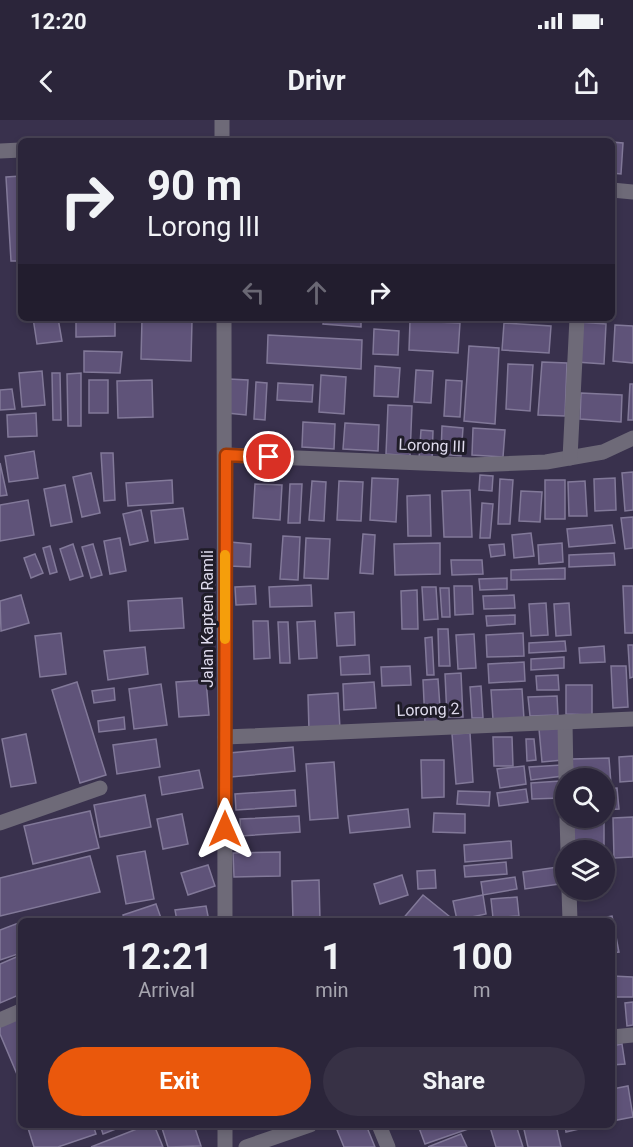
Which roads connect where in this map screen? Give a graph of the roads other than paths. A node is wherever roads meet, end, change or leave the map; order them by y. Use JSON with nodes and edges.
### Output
{"nodes":[{"id":1,"x":222,"y":120,"type":"edge"},
{"id":2,"x":222,"y":138,"type":"edge"},
{"id":3,"x":18,"y":150,"type":"edge"},
{"id":4,"x":0,"y":151,"type":"edge"},
{"id":5,"x":615,"y":190,"type":"edge"},
{"id":6,"x":633,"y":192,"type":"edge"},
{"id":7,"x":224,"y":321,"type":"edge"},
{"id":8,"x":577,"y":321,"type":"edge"},
{"id":9,"x":633,"y":438,"type":"edge"},
{"id":10,"x":226,"y":455,"type":"junction"},
{"id":11,"x":570,"y":458,"type":"junction"},
{"id":12,"x":633,"y":719,"type":"edge"},
{"id":13,"x":565,"y":722,"type":"junction"},
{"id":14,"x":225,"y":737,"type":"junction"},
{"id":15,"x":566,"y":768,"type":"edge"},
{"id":16,"x":100,"y":788,"type":"dead end"},
{"id":17,"x":0,"y":823,"type":"edge"},
{"id":18,"x":569,"y":900,"type":"edge"},
{"id":19,"x":225,"y":918,"type":"edge"},
{"id":20,"x":570,"y":918,"type":"edge"},
{"id":21,"x":18,"y":1012,"type":"edge"},
{"id":22,"x":0,"y":1020,"type":"edge"},
{"id":23,"x":633,"y":1035,"type":"edge"},
{"id":24,"x":615,"y":1037,"type":"edge"},
{"id":25,"x":225,"y":1128,"type":"edge"},
{"id":26,"x":301,"y":1128,"type":"edge"},
{"id":27,"x":380,"y":1128,"type":"edge"},
{"id":28,"x":225,"y":1147,"type":"edge"},
{"id":29,"x":246,"y":1147,"type":"edge"},
{"id":30,"x":388,"y":1147,"type":"edge"}],
"edges":[{"from":1,"to":2,"type":"street"},
{"from":3,"to":4,"type":"street"},
{"from":5,"to":6,"type":"street"},
{"from":7,"to":10,"type":"street","name":"Jalan Kapten Ramli"},
{"from":8,"to":11,"type":"street"},
{"from":9,"to":11,"type":"street","name":"Lorong III"},
{"from":10,"to":11,"type":"street","name":"Lorong III"},
{"from":10,"to":14,"type":"street","name":"Jalan Kapten Ramli"},
{"from":12,"to":13,"type":"street","name":"Lorong 2"},
{"from":13,"to":14,"type":"street","name":"Lorong 2"},
{"from":13,"to":15,"type":"street"},
{"from":14,"to":19,"type":"street","name":"Jalan Kapten Ramli"},
{"from":16,"to":17,"type":"street"},
{"from":18,"to":20,"type":"street"},
{"from":21,"to":22,"type":"street"},
{"from":23,"to":24,"type":"street"},
{"from":25,"to":28,"type":"street"},
{"from":26,"to":29,"type":"street"},
{"from":27,"to":30,"type":"street"}]}
